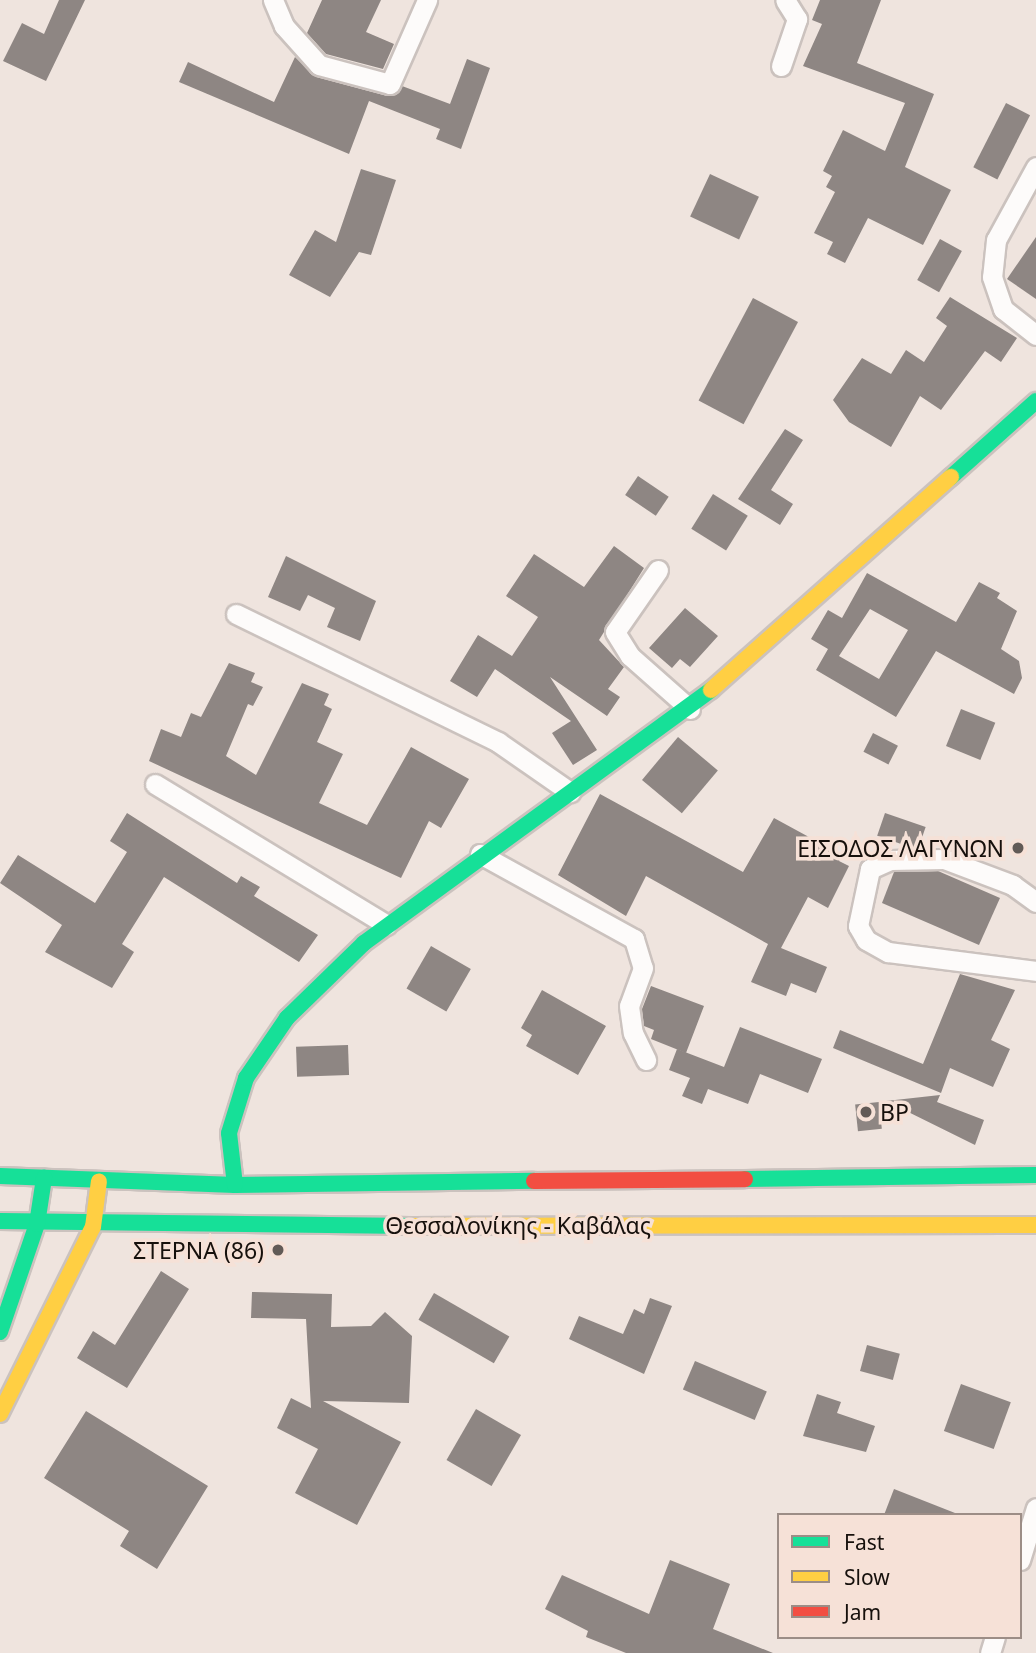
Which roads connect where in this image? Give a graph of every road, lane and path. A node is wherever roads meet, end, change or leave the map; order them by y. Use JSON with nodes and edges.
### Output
{"nodes":[{"id":1,"x":272,"y":0,"type":"edge"},
{"id":2,"x":427,"y":0,"type":"edge"},
{"id":3,"x":785,"y":0,"type":"edge"},
{"id":4,"x":781,"y":66,"type":"dead end"},
{"id":5,"x":1036,"y":167,"type":"edge"},
{"id":6,"x":1036,"y":335,"type":"edge"},
{"id":7,"x":1036,"y":401,"type":"edge"},
{"id":8,"x":658,"y":570,"type":"dead end"},
{"id":9,"x":236,"y":614,"type":"dead end"},
{"id":10,"x":690,"y":709,"type":"junction"},
{"id":11,"x":155,"y":784,"type":"dead end"},
{"id":12,"x":569,"y":792,"type":"junction"},
{"id":13,"x":480,"y":854,"type":"junction"},
{"id":14,"x":1036,"y":902,"type":"edge"},
{"id":15,"x":387,"y":925,"type":"junction"},
{"id":16,"x":1036,"y":971,"type":"edge"},
{"id":17,"x":646,"y":1060,"type":"dead end"},
{"id":18,"x":1036,"y":1175,"type":"edge"},
{"id":19,"x":0,"y":1176,"type":"edge"},
{"id":20,"x":44,"y":1178,"type":"junction"},
{"id":21,"x":99,"y":1181,"type":"junction"},
{"id":22,"x":235,"y":1185,"type":"junction"},
{"id":23,"x":0,"y":1221,"type":"edge"},
{"id":24,"x":37,"y":1224,"type":"junction"},
{"id":25,"x":1036,"y":1225,"type":"edge"},
{"id":26,"x":93,"y":1227,"type":"junction"},
{"id":27,"x":1,"y":1326,"type":"edge"},
{"id":28,"x":0,"y":1414,"type":"edge"},
{"id":29,"x":1036,"y":1508,"type":"edge"},
{"id":30,"x":1022,"y":1554,"type":"edge"}],
"edges":[{"from":1,"to":2,"type":"street"},
{"from":3,"to":4,"type":"street"},
{"from":5,"to":6,"type":"street"},
{"from":7,"to":10,"type":"main road"},
{"from":8,"to":10,"type":"street"},
{"from":9,"to":12,"type":"street"},
{"from":10,"to":12,"type":"main road"},
{"from":11,"to":15,"type":"street"},
{"from":12,"to":13,"type":"main road"},
{"from":13,"to":15,"type":"main road"},
{"from":13,"to":17,"type":"street"},
{"from":14,"to":16,"type":"street"},
{"from":15,"to":22,"type":"main road"},
{"from":18,"to":22,"type":"main road","name":"Θεσσαλονίκης - Καβάλας"},
{"from":19,"to":20,"type":"main road","name":"Θεσσαλονίκης - Καβάλας"},
{"from":20,"to":21,"type":"main road","name":"Θεσσαλονίκης - Καβάλας"},
{"from":20,"to":24,"type":"main road"},
{"from":21,"to":22,"type":"main road","name":"Θεσσαλονίκης - Καβάλας"},
{"from":21,"to":26,"type":"main road"},
{"from":23,"to":24,"type":"main road","name":"Θεσσαλονίκης - Καβάλας"},
{"from":24,"to":26,"type":"main road","name":"Θεσσαλονίκης - Καβάλας"},
{"from":24,"to":27,"type":"main road"},
{"from":25,"to":26,"type":"main road","name":"Θεσσαλονίκης - Καβάλας"},
{"from":26,"to":28,"type":"main road"},
{"from":29,"to":30,"type":"street"}]}
